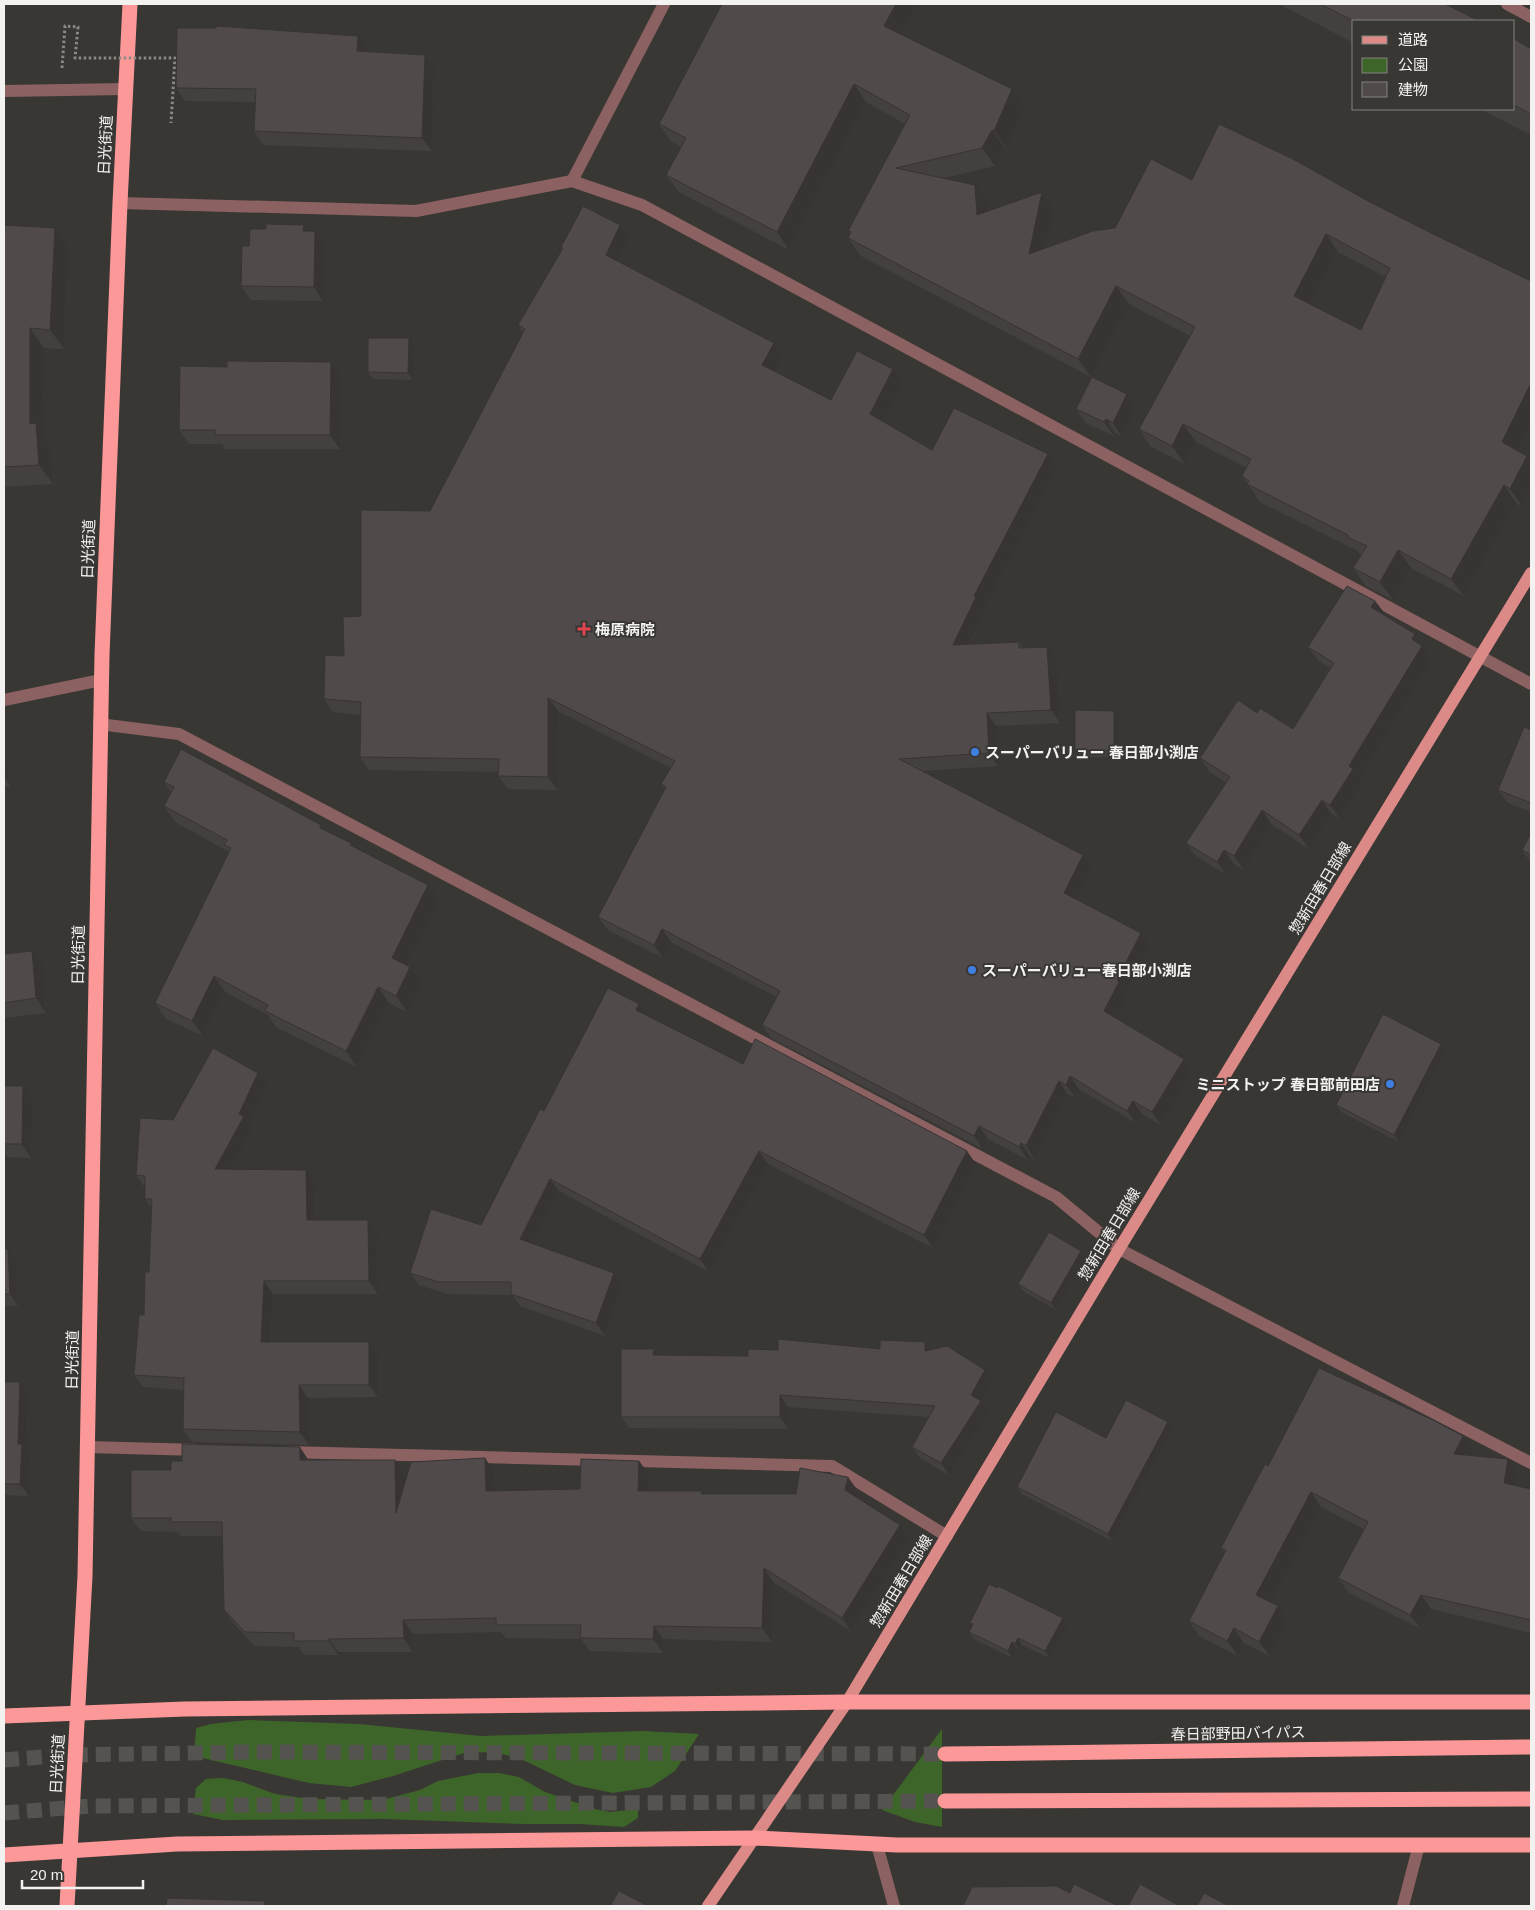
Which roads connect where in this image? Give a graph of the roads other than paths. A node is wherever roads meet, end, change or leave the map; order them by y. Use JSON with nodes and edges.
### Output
{"nodes":[{"id":1,"x":130,"y":4,"type":"edge"},
{"id":2,"x":664,"y":4,"type":"edge"},
{"id":3,"x":1507,"y":4,"type":"edge"},
{"id":4,"x":1531,"y":16,"type":"edge"},
{"id":5,"x":125,"y":88,"type":"junction"},
{"id":6,"x":4,"y":91,"type":"edge"},
{"id":7,"x":572,"y":181,"type":"junction"},
{"id":8,"x":120,"y":203,"type":"junction"},
{"id":9,"x":1531,"y":573,"type":"edge"},
{"id":10,"x":1480,"y":657,"type":"junction"},
{"id":11,"x":101,"y":680,"type":"junction"},
{"id":12,"x":1531,"y":684,"type":"edge"},
{"id":13,"x":4,"y":700,"type":"edge"},
{"id":14,"x":100,"y":724,"type":"junction"},
{"id":15,"x":1119,"y":1249,"type":"junction"},
{"id":16,"x":88,"y":1447,"type":"junction"},
{"id":17,"x":208,"y":1450,"type":"edge"},
{"id":18,"x":277,"y":1452,"type":"edge"},
{"id":19,"x":1531,"y":1463,"type":"edge"},
{"id":20,"x":947,"y":1536,"type":"junction"},
{"id":21,"x":847,"y":1702,"type":"junction"},
{"id":22,"x":1531,"y":1702,"type":"edge"},
{"id":23,"x":77,"y":1714,"type":"junction"},
{"id":24,"x":4,"y":1716,"type":"edge"},
{"id":25,"x":1531,"y":1747,"type":"edge"},
{"id":26,"x":945,"y":1754,"type":"tunnel mouth"},
{"id":27,"x":1531,"y":1800,"type":"edge"},
{"id":28,"x":945,"y":1801,"type":"tunnel mouth"},
{"id":29,"x":755,"y":1838,"type":"junction"},
{"id":30,"x":877,"y":1844,"type":"junction"},
{"id":31,"x":1531,"y":1844,"type":"edge"},
{"id":32,"x":1419,"y":1845,"type":"junction"},
{"id":33,"x":70,"y":1851,"type":"junction"},
{"id":34,"x":4,"y":1856,"type":"edge"},
{"id":35,"x":67,"y":1906,"type":"edge"},
{"id":36,"x":708,"y":1906,"type":"edge"},
{"id":37,"x":894,"y":1906,"type":"edge"},
{"id":38,"x":1403,"y":1906,"type":"edge"}],
"edges":[{"from":1,"to":5,"type":"highway","name":"日光街道"},
{"from":2,"to":7,"type":"street"},
{"from":3,"to":4,"type":"street"},
{"from":5,"to":6,"type":"street"},
{"from":5,"to":8,"type":"highway","name":"日光街道"},
{"from":7,"to":8,"type":"street"},
{"from":7,"to":10,"type":"street"},
{"from":8,"to":11,"type":"highway","name":"日光街道"},
{"from":9,"to":10,"type":"main road","name":"惣新田春日部線"},
{"from":10,"to":12,"type":"street"},
{"from":10,"to":15,"type":"main road","name":"惣新田春日部線"},
{"from":11,"to":13,"type":"street"},
{"from":11,"to":14,"type":"highway","name":"日光街道"},
{"from":14,"to":15,"type":"street"},
{"from":14,"to":16,"type":"highway","name":"日光街道"},
{"from":15,"to":19,"type":"street"},
{"from":15,"to":20,"type":"main road","name":"惣新田春日部線"},
{"from":16,"to":17,"type":"street"},
{"from":16,"to":23,"type":"highway","name":"日光街道"},
{"from":18,"to":20,"type":"street"},
{"from":20,"to":21,"type":"main road","name":"惣新田春日部線"},
{"from":21,"to":22,"type":"highway"},
{"from":21,"to":23,"type":"highway"},
{"from":21,"to":29,"type":"main road","name":"惣新田春日部線"},
{"from":23,"to":24,"type":"highway"},
{"from":23,"to":33,"type":"highway","name":"日光街道"},
{"from":25,"to":26,"type":"highway","name":"春日部野田バイパス"},
{"from":27,"to":28,"type":"highway"},
{"from":29,"to":30,"type":"highway"},
{"from":29,"to":33,"type":"highway"},
{"from":29,"to":36,"type":"main road","name":"惣新田春日部線"},
{"from":30,"to":32,"type":"highway"},
{"from":30,"to":37,"type":"street"},
{"from":31,"to":32,"type":"highway"},
{"from":32,"to":38,"type":"street"},
{"from":33,"to":34,"type":"highway"},
{"from":33,"to":35,"type":"highway","name":"日光街道"}]}
